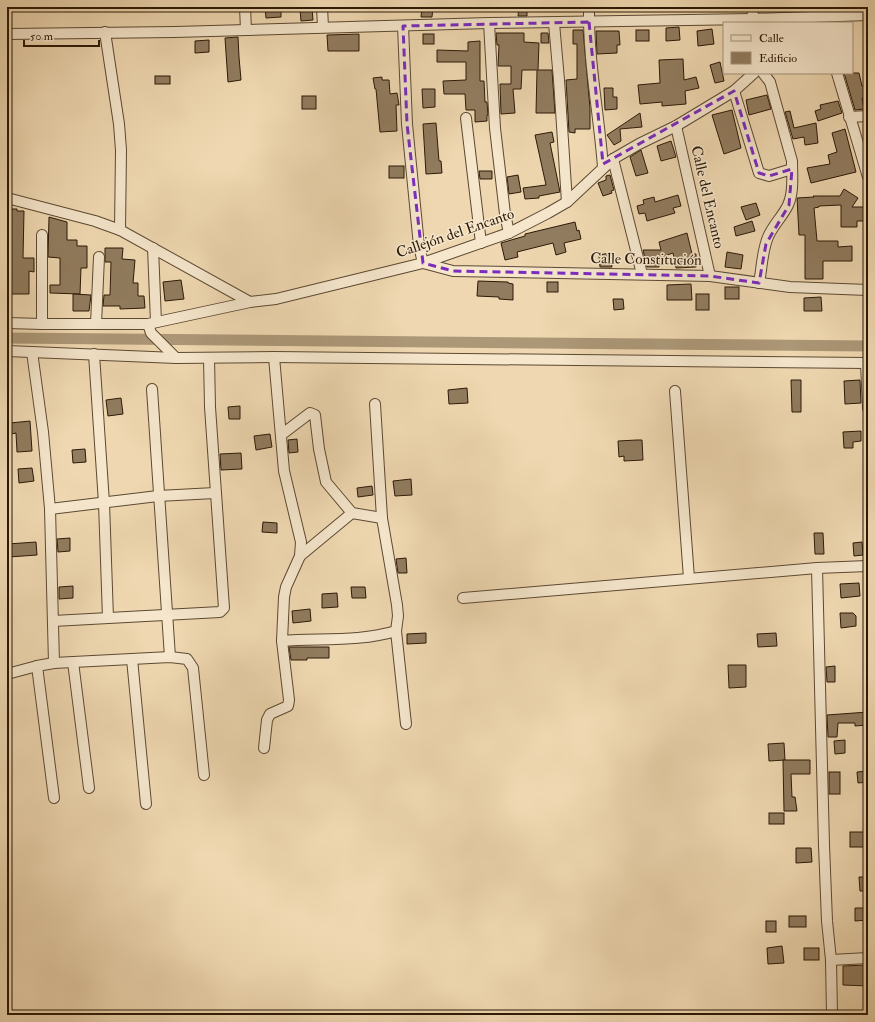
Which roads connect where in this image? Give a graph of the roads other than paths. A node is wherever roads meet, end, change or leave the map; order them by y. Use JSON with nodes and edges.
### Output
{"nodes":[{"id":1,"x":245,"y":7,"type":"edge"},
{"id":2,"x":322,"y":7,"type":"edge"},
{"id":3,"x":589,"y":7,"type":"edge"},
{"id":4,"x":752,"y":7,"type":"edge"},
{"id":5,"x":847,"y":7,"type":"edge"},
{"id":6,"x":868,"y":15,"type":"edge"},
{"id":7,"x":754,"y":21,"type":"edge"},
{"id":8,"x":824,"y":21,"type":"edge"},
{"id":9,"x":554,"y":22,"type":"junction"},
{"id":10,"x":589,"y":22,"type":"junction"},
{"id":11,"x":489,"y":23,"type":"junction"},
{"id":12,"x":403,"y":26,"type":"junction"},
{"id":13,"x":323,"y":27,"type":"junction"},
{"id":14,"x":246,"y":30,"type":"junction"},
{"id":15,"x":105,"y":32,"type":"junction"},
{"id":16,"x":7,"y":34,"type":"edge"},
{"id":17,"x":753,"y":74,"type":"edge"},
{"id":18,"x":764,"y":74,"type":"edge"},
{"id":19,"x":837,"y":74,"type":"edge"},
{"id":20,"x":734,"y":91,"type":"junction"},
{"id":21,"x":868,"y":116,"type":"edge"},
{"id":22,"x":849,"y":117,"type":"junction"},
{"id":23,"x":466,"y":118,"type":"dead end"},
{"id":24,"x":676,"y":126,"type":"junction"},
{"id":25,"x":613,"y":159,"type":"junction"},
{"id":26,"x":604,"y":167,"type":"junction"},
{"id":27,"x":792,"y":169,"type":"junction"},
{"id":28,"x":868,"y":177,"type":"edge"},
{"id":29,"x":7,"y":198,"type":"edge"},
{"id":30,"x":567,"y":202,"type":"junction"},
{"id":31,"x":120,"y":230,"type":"junction"},
{"id":32,"x":509,"y":233,"type":"junction"},
{"id":33,"x":42,"y":235,"type":"dead end"},
{"id":34,"x":481,"y":243,"type":"junction"},
{"id":35,"x":153,"y":248,"type":"junction"},
{"id":36,"x":99,"y":257,"type":"dead end"},
{"id":37,"x":423,"y":263,"type":"junction"},
{"id":38,"x":642,"y":274,"type":"junction"},
{"id":39,"x":710,"y":276,"type":"junction"},
{"id":40,"x":759,"y":283,"type":"junction"},
{"id":41,"x":868,"y":290,"type":"edge"},
{"id":42,"x":250,"y":302,"type":"junction"},
{"id":43,"x":7,"y":323,"type":"edge"},
{"id":44,"x":42,"y":324,"type":"junction"},
{"id":45,"x":96,"y":324,"type":"junction"},
{"id":46,"x":152,"y":326,"type":"junction"},
{"id":47,"x":7,"y":351,"type":"edge"},
{"id":48,"x":32,"y":352,"type":"junction"},
{"id":49,"x":94,"y":354,"type":"junction"},
{"id":50,"x":172,"y":354,"type":"junction"},
{"id":51,"x":274,"y":357,"type":"junction"},
{"id":52,"x":209,"y":358,"type":"junction"},
{"id":53,"x":867,"y":363,"type":"edge"},
{"id":54,"x":152,"y":389,"type":"dead end"},
{"id":55,"x":675,"y":391,"type":"dead end"},
{"id":56,"x":375,"y":404,"type":"dead end"},
{"id":57,"x":868,"y":408,"type":"edge"},
{"id":58,"x":281,"y":435,"type":"junction"},
{"id":59,"x":216,"y":493,"type":"junction"},
{"id":60,"x":158,"y":496,"type":"junction"},
{"id":61,"x":104,"y":503,"type":"junction"},
{"id":62,"x":50,"y":509,"type":"junction"},
{"id":63,"x":352,"y":513,"type":"junction"},
{"id":64,"x":382,"y":518,"type":"junction"},
{"id":65,"x":300,"y":556,"type":"junction"},
{"id":66,"x":868,"y":566,"type":"edge"},
{"id":67,"x":817,"y":568,"type":"junction"},
{"id":68,"x":689,"y":578,"type":"junction"},
{"id":69,"x":463,"y":598,"type":"dead end"},
{"id":70,"x":168,"y":614,"type":"junction"},
{"id":71,"x":108,"y":618,"type":"junction"},
{"id":72,"x":53,"y":621,"type":"junction"},
{"id":73,"x":396,"y":631,"type":"junction"},
{"id":74,"x":282,"y":641,"type":"junction"},
{"id":75,"x":170,"y":657,"type":"junction"},
{"id":76,"x":132,"y":659,"type":"junction"},
{"id":77,"x":73,"y":662,"type":"junction"},
{"id":78,"x":54,"y":663,"type":"junction"},
{"id":79,"x":37,"y":666,"type":"junction"},
{"id":80,"x":7,"y":674,"type":"edge"},
{"id":81,"x":406,"y":724,"type":"dead end"},
{"id":82,"x":264,"y":748,"type":"dead end"},
{"id":83,"x":204,"y":775,"type":"dead end"},
{"id":84,"x":89,"y":788,"type":"dead end"},
{"id":85,"x":54,"y":798,"type":"dead end"},
{"id":86,"x":146,"y":804,"type":"dead end"},
{"id":87,"x":868,"y":958,"type":"edge"},
{"id":88,"x":831,"y":960,"type":"junction"},
{"id":89,"x":832,"y":1015,"type":"edge"}],
"edges":[{"from":1,"to":14,"type":"street"},
{"from":2,"to":13,"type":"street"},
{"from":3,"to":10,"type":"street"},
{"from":4,"to":7,"type":"street"},
{"from":5,"to":8,"type":"street"},
{"from":6,"to":8,"type":"street"},
{"from":7,"to":8,"type":"street"},
{"from":7,"to":10,"type":"street"},
{"from":9,"to":10,"type":"street"},
{"from":9,"to":11,"type":"street"},
{"from":9,"to":30,"type":"street"},
{"from":10,"to":26,"type":"street"},
{"from":11,"to":12,"type":"street"},
{"from":11,"to":32,"type":"street"},
{"from":12,"to":13,"type":"street"},
{"from":12,"to":37,"type":"street"},
{"from":13,"to":14,"type":"street"},
{"from":14,"to":15,"type":"street"},
{"from":15,"to":16,"type":"street"},
{"from":15,"to":31,"type":"street"},
{"from":17,"to":20,"type":"street","name":"Callejón del Encanto"},
{"from":18,"to":27,"type":"street"},
{"from":19,"to":22,"type":"street"},
{"from":20,"to":24,"type":"street","name":"Callejón del Encanto"},
{"from":20,"to":27,"type":"street"},
{"from":21,"to":22,"type":"street"},
{"from":22,"to":28,"type":"street"},
{"from":23,"to":34,"type":"street"},
{"from":24,"to":25,"type":"street","name":"Callejón del Encanto"},
{"from":24,"to":39,"type":"street","name":"Calle del Encanto"},
{"from":25,"to":26,"type":"street","name":"Callejón del Encanto"},
{"from":25,"to":38,"type":"street"},
{"from":26,"to":30,"type":"street","name":"Callejón del Encanto"},
{"from":27,"to":40,"type":"street"},
{"from":29,"to":31,"type":"street"},
{"from":30,"to":32,"type":"street","name":"Callejón del Encanto"},
{"from":31,"to":35,"type":"street"},
{"from":32,"to":34,"type":"street","name":"Callejón del Encanto"},
{"from":33,"to":44,"type":"street"},
{"from":34,"to":37,"type":"street","name":"Callejón del Encanto"},
{"from":35,"to":42,"type":"street"},
{"from":35,"to":46,"type":"street"},
{"from":36,"to":45,"type":"street"},
{"from":37,"to":38,"type":"street","name":"Calle Constitución"},
{"from":37,"to":42,"type":"street","name":"Callejón del Encanto"},
{"from":38,"to":39,"type":"street","name":"Calle Constitución"},
{"from":39,"to":40,"type":"street","name":"Calle Constitución"},
{"from":40,"to":41,"type":"street","name":"Calle Constitución"},
{"from":42,"to":46,"type":"street","name":"Callejón del Encanto"},
{"from":43,"to":44,"type":"street","name":"Callejón del Encanto"},
{"from":44,"to":45,"type":"street","name":"Callejón del Encanto"},
{"from":45,"to":46,"type":"street","name":"Callejón del Encanto"},
{"from":46,"to":50,"type":"street"},
{"from":47,"to":48,"type":"street"},
{"from":48,"to":49,"type":"street"},
{"from":48,"to":62,"type":"street"},
{"from":49,"to":50,"type":"street"},
{"from":49,"to":61,"type":"street"},
{"from":50,"to":52,"type":"street"},
{"from":51,"to":52,"type":"street"},
{"from":51,"to":53,"type":"street"},
{"from":51,"to":58,"type":"street"},
{"from":52,"to":59,"type":"street"},
{"from":53,"to":57,"type":"street"},
{"from":54,"to":60,"type":"street"},
{"from":55,"to":68,"type":"street"},
{"from":56,"to":64,"type":"street"},
{"from":58,"to":63,"type":"street"},
{"from":58,"to":65,"type":"street"},
{"from":59,"to":60,"type":"street"},
{"from":59,"to":70,"type":"street"},
{"from":60,"to":61,"type":"street"},
{"from":60,"to":70,"type":"street"},
{"from":61,"to":62,"type":"street"},
{"from":61,"to":71,"type":"street"},
{"from":62,"to":72,"type":"street"},
{"from":63,"to":64,"type":"street"},
{"from":63,"to":65,"type":"street"},
{"from":64,"to":73,"type":"street"},
{"from":65,"to":74,"type":"street"},
{"from":66,"to":67,"type":"street"},
{"from":67,"to":68,"type":"street"},
{"from":67,"to":88,"type":"street"},
{"from":68,"to":69,"type":"street"},
{"from":70,"to":71,"type":"street"},
{"from":70,"to":75,"type":"street"},
{"from":71,"to":72,"type":"street"},
{"from":72,"to":78,"type":"street"},
{"from":73,"to":74,"type":"street"},
{"from":73,"to":81,"type":"street"},
{"from":74,"to":82,"type":"street"},
{"from":75,"to":76,"type":"street"},
{"from":75,"to":83,"type":"street"},
{"from":76,"to":77,"type":"street"},
{"from":76,"to":86,"type":"street"},
{"from":77,"to":78,"type":"street"},
{"from":77,"to":84,"type":"street"},
{"from":78,"to":79,"type":"street"},
{"from":79,"to":80,"type":"street"},
{"from":79,"to":85,"type":"street"},
{"from":87,"to":88,"type":"street"},
{"from":88,"to":89,"type":"street"}]}
